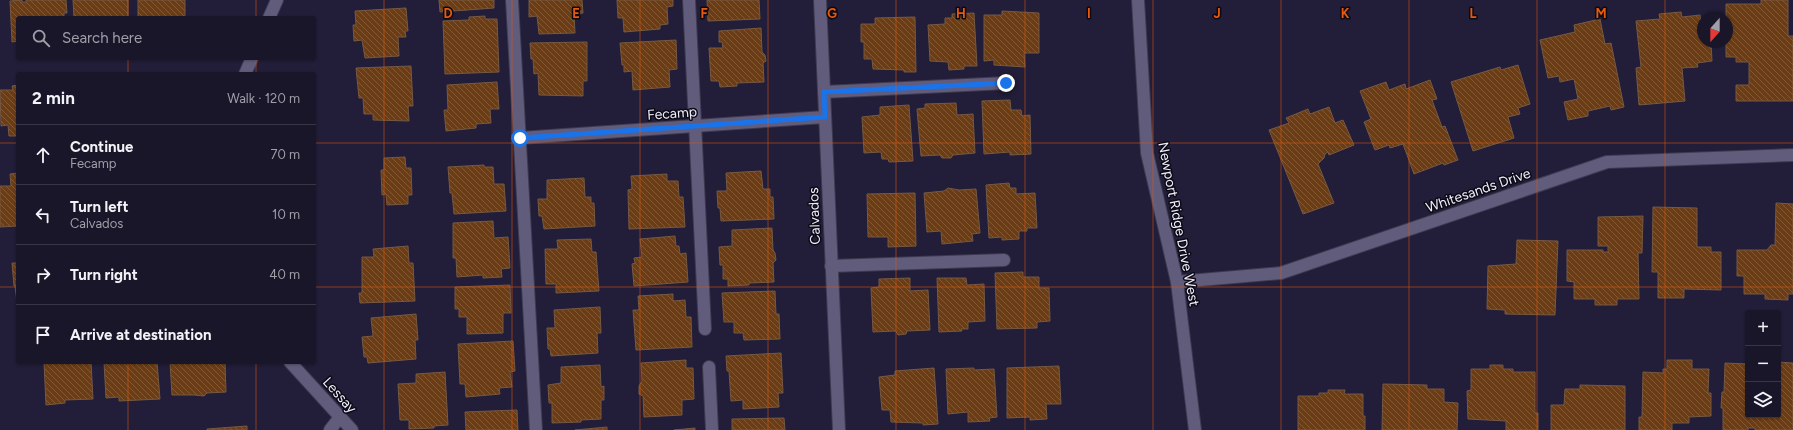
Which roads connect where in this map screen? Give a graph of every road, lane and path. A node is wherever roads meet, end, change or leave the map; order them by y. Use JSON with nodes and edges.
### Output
{"nodes":[{"id":1,"x":277,"y":0,"type":"edge"},
{"id":2,"x":512,"y":0,"type":"edge"},
{"id":3,"x":688,"y":0,"type":"edge"},
{"id":4,"x":820,"y":0,"type":"edge"},
{"id":5,"x":1138,"y":0,"type":"edge"},
{"id":6,"x":270,"y":16,"type":"edge"},
{"id":7,"x":251,"y":60,"type":"edge"},
{"id":8,"x":246,"y":72,"type":"edge"},
{"id":9,"x":1006,"y":83,"type":"dead end"},
{"id":10,"x":824,"y":92,"type":"junction"},
{"id":11,"x":825,"y":117,"type":"junction"},
{"id":12,"x":694,"y":126,"type":"junction"},
{"id":13,"x":520,"y":138,"type":"junction"},
{"id":14,"x":1793,"y":155,"type":"edge"},
{"id":15,"x":1004,"y":260,"type":"dead end"},
{"id":16,"x":831,"y":266,"type":"junction"},
{"id":17,"x":1177,"y":282,"type":"junction"},
{"id":18,"x":705,"y":328,"type":"dead end"},
{"id":19,"x":292,"y":364,"type":"edge"},
{"id":20,"x":709,"y":367,"type":"dead end"},
{"id":21,"x":340,"y":417,"type":"junction"},
{"id":22,"x":330,"y":430,"type":"edge"},
{"id":23,"x":352,"y":430,"type":"edge"},
{"id":24,"x":536,"y":430,"type":"edge"},
{"id":25,"x":712,"y":430,"type":"edge"},
{"id":26,"x":839,"y":430,"type":"edge"},
{"id":27,"x":1195,"y":430,"type":"edge"}],
"edges":[{"from":1,"to":6,"type":"street"},
{"from":2,"to":13,"type":"street"},
{"from":3,"to":12,"type":"street"},
{"from":4,"to":10,"type":"street","name":"Calvados"},
{"from":5,"to":17,"type":"street","name":"Newport Ridge Drive West"},
{"from":7,"to":8,"type":"street"},
{"from":9,"to":10,"type":"street"},
{"from":10,"to":11,"type":"street","name":"Calvados"},
{"from":11,"to":12,"type":"street","name":"Fecamp"},
{"from":11,"to":16,"type":"street","name":"Calvados"},
{"from":12,"to":13,"type":"street","name":"Fecamp"},
{"from":12,"to":18,"type":"street"},
{"from":13,"to":24,"type":"street"},
{"from":14,"to":17,"type":"street","name":"Whitesands Drive"},
{"from":15,"to":16,"type":"street"},
{"from":16,"to":26,"type":"street","name":"Calvados"},
{"from":17,"to":27,"type":"street","name":"Newport Ridge Drive West"},
{"from":19,"to":21,"type":"street","name":"Lessay"},
{"from":20,"to":25,"type":"street"},
{"from":21,"to":22,"type":"street"},
{"from":21,"to":23,"type":"street","name":"Lessay"}]}
